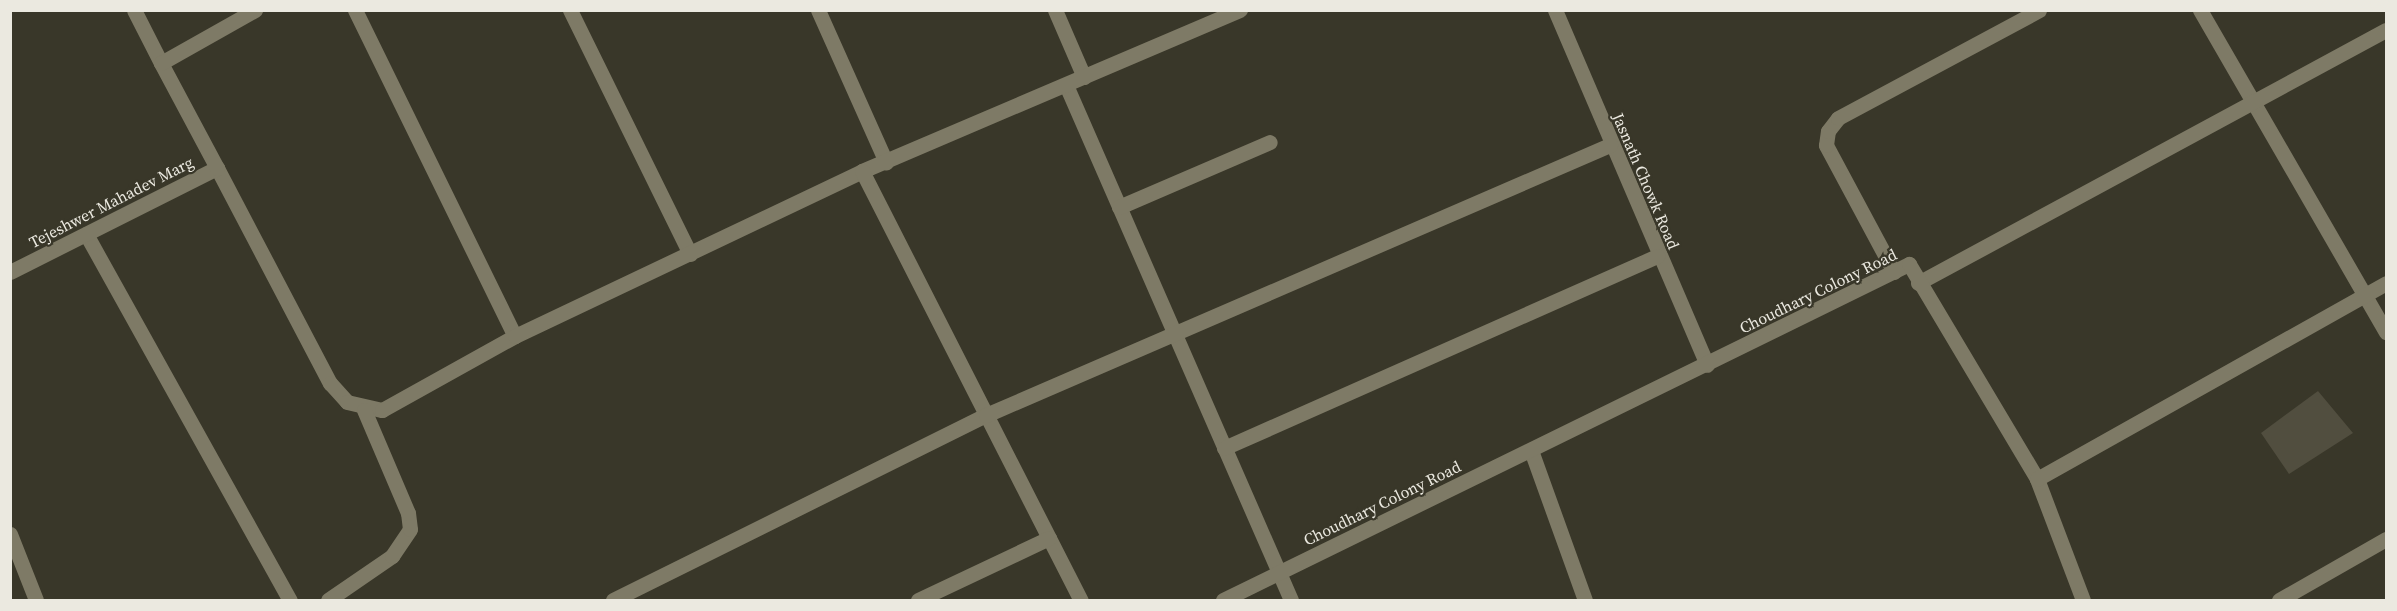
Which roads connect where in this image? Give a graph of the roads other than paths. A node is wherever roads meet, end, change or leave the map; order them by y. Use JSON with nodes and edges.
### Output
{"nodes":[{"id":1,"x":134,"y":10,"type":"edge"},
{"id":2,"x":255,"y":10,"type":"edge"},
{"id":3,"x":356,"y":10,"type":"edge"},
{"id":4,"x":570,"y":10,"type":"edge"},
{"id":5,"x":818,"y":10,"type":"edge"},
{"id":6,"x":1055,"y":10,"type":"edge"},
{"id":7,"x":1240,"y":10,"type":"edge"},
{"id":8,"x":1555,"y":10,"type":"edge"},
{"id":9,"x":2039,"y":10,"type":"edge"},
{"id":10,"x":2200,"y":10,"type":"edge"},
{"id":11,"x":2386,"y":30,"type":"edge"},
{"id":12,"x":161,"y":63,"type":"junction"},
{"id":13,"x":1084,"y":78,"type":"junction"},
{"id":14,"x":1066,"y":85,"type":"junction"},
{"id":15,"x":2254,"y":105,"type":"junction"},
{"id":16,"x":1270,"y":142,"type":"dead end"},
{"id":17,"x":1610,"y":145,"type":"junction"},
{"id":18,"x":886,"y":162,"type":"junction"},
{"id":19,"x":217,"y":168,"type":"junction"},
{"id":20,"x":862,"y":171,"type":"junction"},
{"id":21,"x":1119,"y":207,"type":"junction"},
{"id":22,"x":86,"y":234,"type":"junction"},
{"id":23,"x":690,"y":254,"type":"junction"},
{"id":24,"x":1657,"y":256,"type":"junction"},
{"id":25,"x":10,"y":272,"type":"edge"},
{"id":26,"x":1894,"y":272,"type":"junction"},
{"id":27,"x":1918,"y":283,"type":"junction"},
{"id":28,"x":2386,"y":283,"type":"edge"},
{"id":29,"x":2363,"y":295,"type":"junction"},
{"id":30,"x":2386,"y":332,"type":"edge"},
{"id":31,"x":1175,"y":334,"type":"junction"},
{"id":32,"x":515,"y":336,"type":"junction"},
{"id":33,"x":1707,"y":365,"type":"junction"},
{"id":34,"x":364,"y":410,"type":"junction"},
{"id":35,"x":986,"y":415,"type":"junction"},
{"id":36,"x":1224,"y":448,"type":"junction"},
{"id":37,"x":1532,"y":453,"type":"junction"},
{"id":38,"x":2037,"y":479,"type":"junction"},
{"id":39,"x":10,"y":534,"type":"edge"},
{"id":40,"x":1049,"y":538,"type":"junction"},
{"id":41,"x":2386,"y":539,"type":"edge"},
{"id":42,"x":1279,"y":573,"type":"junction"},
{"id":43,"x":36,"y":600,"type":"edge"},
{"id":44,"x":290,"y":600,"type":"edge"},
{"id":45,"x":328,"y":600,"type":"edge"},
{"id":46,"x":613,"y":600,"type":"edge"},
{"id":47,"x":918,"y":600,"type":"edge"},
{"id":48,"x":1081,"y":600,"type":"edge"},
{"id":49,"x":1223,"y":600,"type":"edge"},
{"id":50,"x":1291,"y":600,"type":"edge"},
{"id":51,"x":1585,"y":600,"type":"edge"},
{"id":52,"x":2083,"y":600,"type":"edge"},
{"id":53,"x":2279,"y":600,"type":"edge"}],
"edges":[{"from":1,"to":12,"type":"street","name":"Tejeshwer Mahadev Marg"},
{"from":2,"to":12,"type":"street"},
{"from":3,"to":32,"type":"street"},
{"from":4,"to":23,"type":"street"},
{"from":5,"to":18,"type":"street"},
{"from":6,"to":13,"type":"street"},
{"from":7,"to":13,"type":"street"},
{"from":8,"to":17,"type":"street","name":"Jasnath Chowk Road"},
{"from":9,"to":26,"type":"street"},
{"from":10,"to":15,"type":"street"},
{"from":11,"to":15,"type":"street"},
{"from":12,"to":19,"type":"street","name":"Tejeshwer Mahadev Marg"},
{"from":13,"to":14,"type":"street"},
{"from":14,"to":18,"type":"street"},
{"from":14,"to":21,"type":"street"},
{"from":15,"to":27,"type":"street"},
{"from":15,"to":29,"type":"street"},
{"from":16,"to":21,"type":"street"},
{"from":17,"to":24,"type":"street","name":"Jasnath Chowk Road"},
{"from":17,"to":31,"type":"street"},
{"from":18,"to":20,"type":"street"},
{"from":19,"to":22,"type":"street","name":"Tejeshwer Mahadev Marg"},
{"from":19,"to":34,"type":"street"},
{"from":20,"to":23,"type":"street"},
{"from":20,"to":35,"type":"street"},
{"from":21,"to":31,"type":"street"},
{"from":22,"to":25,"type":"street","name":"Tejeshwer Mahadev Marg"},
{"from":22,"to":44,"type":"street"},
{"from":23,"to":32,"type":"street"},
{"from":24,"to":33,"type":"street","name":"Jasnath Chowk Road"},
{"from":24,"to":36,"type":"street"},
{"from":26,"to":27,"type":"street","name":"Choudhary Colony Road"},
{"from":26,"to":33,"type":"street","name":"Choudhary Colony Road"},
{"from":27,"to":38,"type":"street","name":"Choudhary Colony Road"},
{"from":28,"to":29,"type":"street"},
{"from":29,"to":30,"type":"street"},
{"from":29,"to":38,"type":"street"},
{"from":31,"to":35,"type":"street"},
{"from":31,"to":36,"type":"street"},
{"from":32,"to":34,"type":"street"},
{"from":33,"to":37,"type":"street","name":"Choudhary Colony Road"},
{"from":34,"to":45,"type":"street"},
{"from":35,"to":40,"type":"street"},
{"from":35,"to":46,"type":"street"},
{"from":36,"to":42,"type":"street"},
{"from":37,"to":42,"type":"street","name":"Choudhary Colony Road"},
{"from":37,"to":51,"type":"street"},
{"from":38,"to":52,"type":"street","name":"Choudhary Colony Road"},
{"from":39,"to":43,"type":"street"},
{"from":40,"to":47,"type":"street"},
{"from":40,"to":48,"type":"street"},
{"from":41,"to":53,"type":"street"},
{"from":42,"to":49,"type":"street","name":"Choudhary Colony Road"},
{"from":42,"to":50,"type":"street"}]}
